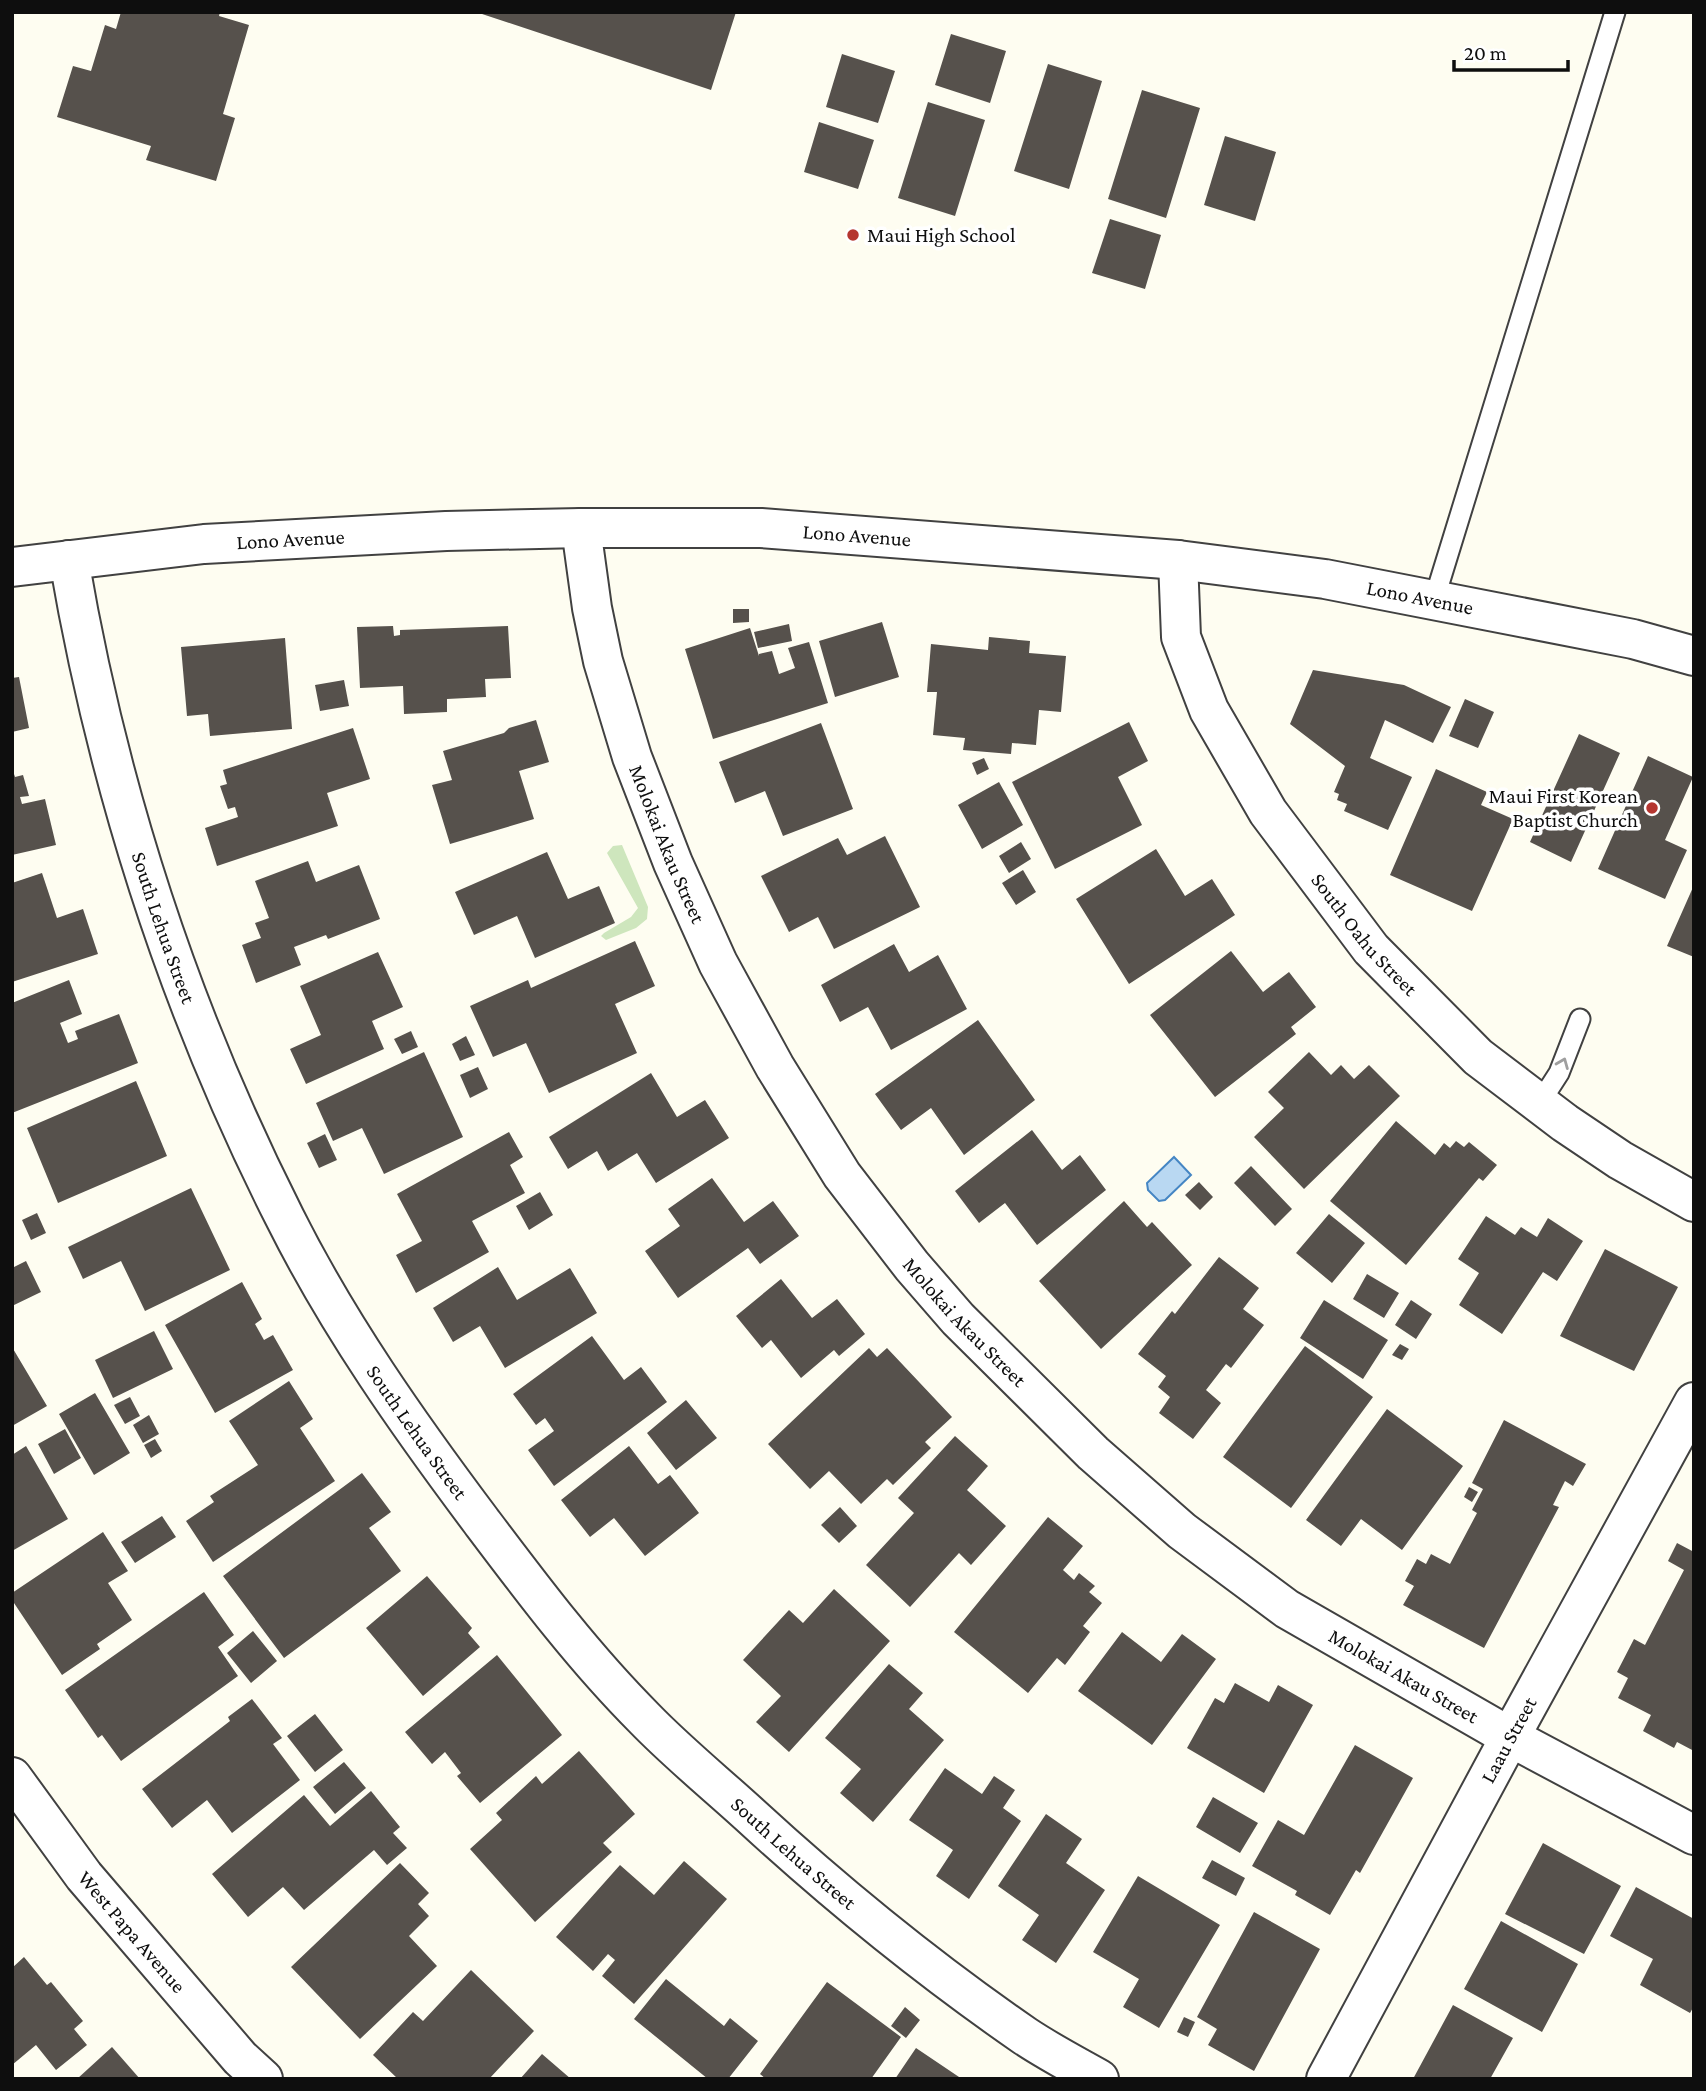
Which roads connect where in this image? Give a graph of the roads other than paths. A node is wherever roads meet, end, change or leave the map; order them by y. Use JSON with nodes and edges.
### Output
{"nodes":[{"id":1,"x":1615,"y":12,"type":"edge"},
{"id":2,"x":581,"y":528,"type":"junction"},
{"id":3,"x":1178,"y":559,"type":"junction"},
{"id":4,"x":69,"y":560,"type":"junction"},
{"id":5,"x":12,"y":567,"type":"edge"},
{"id":6,"x":1434,"y":600,"type":"junction"},
{"id":7,"x":1694,"y":656,"type":"edge"},
{"id":8,"x":1580,"y":1019,"type":"dead end"},
{"id":9,"x":1539,"y":1104,"type":"junction"},
{"id":10,"x":1694,"y":1202,"type":"edge"},
{"id":11,"x":1694,"y":1402,"type":"edge"},
{"id":12,"x":1510,"y":1737,"type":"junction"},
{"id":13,"x":12,"y":1777,"type":"edge"},
{"id":14,"x":1694,"y":1835,"type":"edge"},
{"id":15,"x":263,"y":2079,"type":"edge"},
{"id":16,"x":1099,"y":2079,"type":"edge"},
{"id":17,"x":1326,"y":2079,"type":"edge"}],
"edges":[{"from":1,"to":6,"type":"lane"},
{"from":2,"to":3,"type":"street","name":"Lono Avenue"},
{"from":2,"to":4,"type":"street","name":"Lono Avenue"},
{"from":2,"to":12,"type":"street","name":"Molokai Akau Street"},
{"from":3,"to":6,"type":"street","name":"Lono Avenue"},
{"from":3,"to":9,"type":"street","name":"South Oahu Street"},
{"from":4,"to":5,"type":"street","name":"Lono Avenue"},
{"from":4,"to":16,"type":"street","name":"South Lehua Street"},
{"from":6,"to":7,"type":"street","name":"Lono Avenue"},
{"from":9,"to":8,"type":"lane","one_way":true},
{"from":9,"to":10,"type":"street","name":"South Oahu Street"},
{"from":11,"to":12,"type":"street","name":"Laau Street"},
{"from":12,"to":14,"type":"street","name":"Molokai Akau Street"},
{"from":12,"to":17,"type":"street","name":"Laau Street"},
{"from":13,"to":15,"type":"street","name":"West Papa Avenue"}]}
